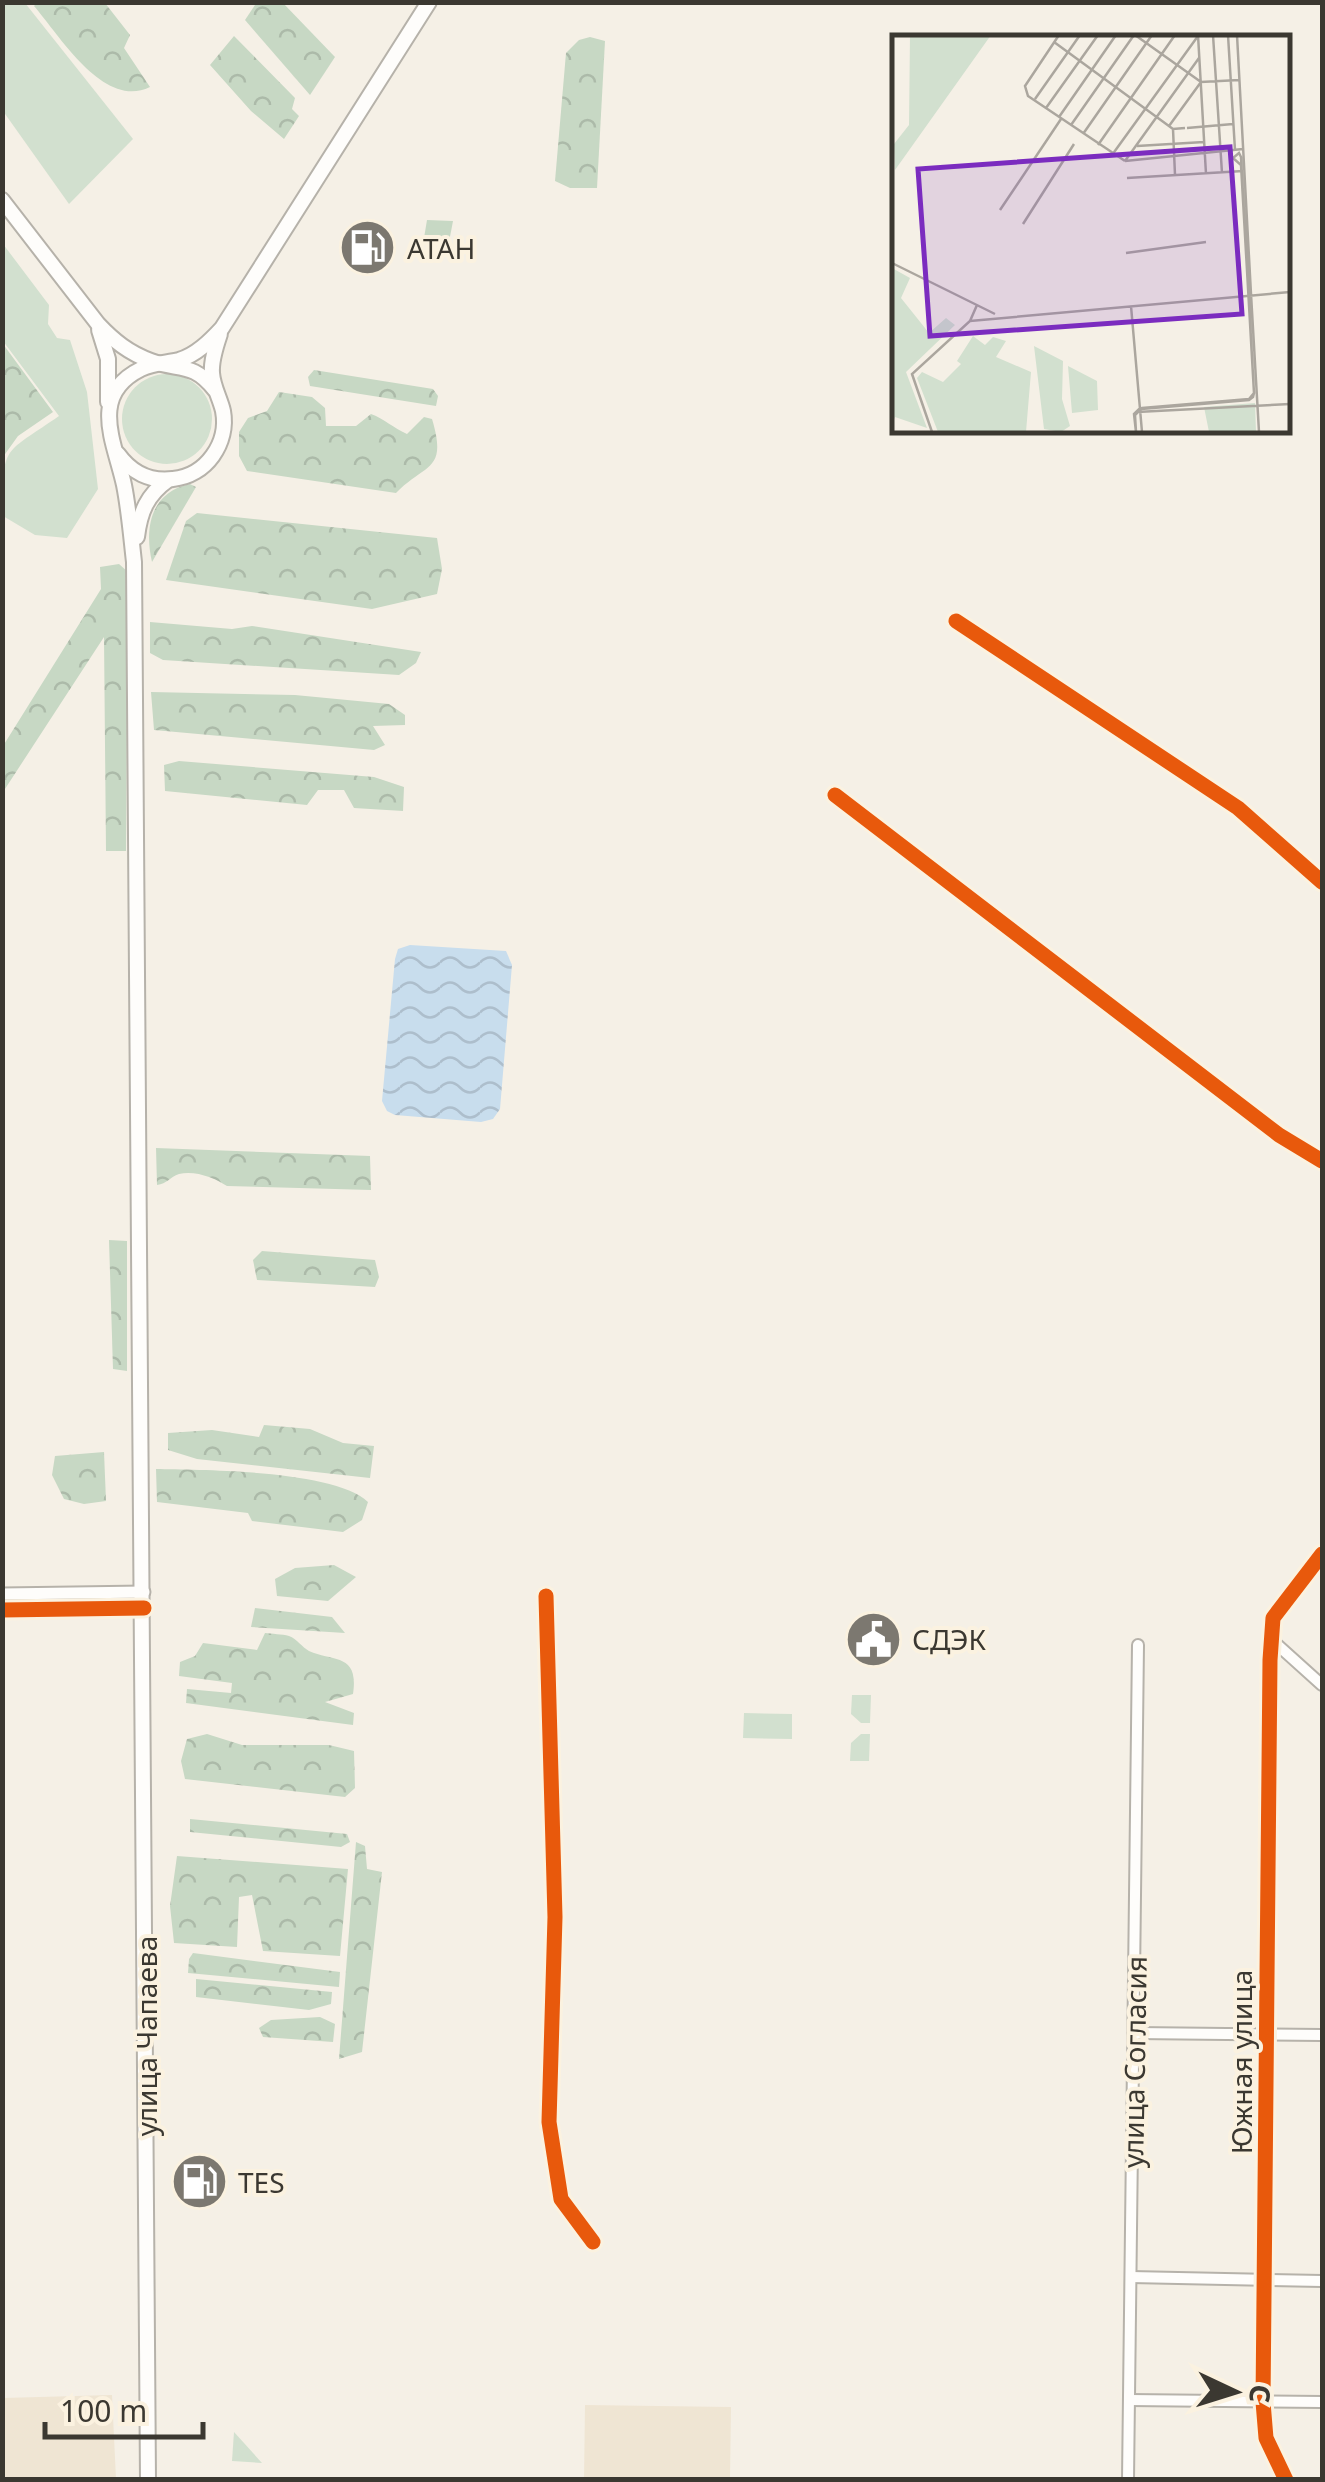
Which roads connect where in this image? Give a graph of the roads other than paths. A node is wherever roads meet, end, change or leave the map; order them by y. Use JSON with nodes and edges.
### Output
{"nodes":[{"id":1,"x":430,"y":2,"type":"edge"},
{"id":2,"x":2,"y":200,"type":"edge"},
{"id":3,"x":98,"y":324,"type":"junction"},
{"id":4,"x":222,"y":328,"type":"junction"},
{"id":5,"x":160,"y":363,"type":"junction"},
{"id":6,"x":215,"y":390,"type":"junction"},
{"id":7,"x":108,"y":422,"type":"junction"},
{"id":8,"x":115,"y":450,"type":"junction"},
{"id":9,"x":169,"y":480,"type":"junction"},
{"id":10,"x":134,"y":562,"type":"junction"},
{"id":11,"x":956,"y":621,"type":"dead end"},
{"id":12,"x":836,"y":796,"type":"dead end"},
{"id":13,"x":1322,"y":882,"type":"edge"},
{"id":14,"x":1322,"y":1161,"type":"edge"},
{"id":15,"x":1322,"y":1554,"type":"edge"},
{"id":16,"x":144,"y":1592,"type":"junction"},
{"id":17,"x":2,"y":1594,"type":"edge"},
{"id":18,"x":546,"y":1596,"type":"dead end"},
{"id":19,"x":144,"y":1608,"type":"junction"},
{"id":20,"x":2,"y":1610,"type":"edge"},
{"id":21,"x":1272,"y":1640,"type":"junction"},
{"id":22,"x":1138,"y":1644,"type":"dead end"},
{"id":23,"x":1322,"y":1685,"type":"edge"},
{"id":24,"x":1135,"y":2033,"type":"junction"},
{"id":25,"x":1266,"y":2036,"type":"junction"},
{"id":26,"x":1322,"y":2036,"type":"edge"},
{"id":27,"x":592,"y":2242,"type":"dead end"},
{"id":28,"x":1131,"y":2278,"type":"junction"},
{"id":29,"x":1264,"y":2281,"type":"junction"},
{"id":30,"x":1322,"y":2281,"type":"edge"},
{"id":31,"x":1129,"y":2400,"type":"junction"},
{"id":32,"x":1263,"y":2402,"type":"junction"},
{"id":33,"x":1322,"y":2402,"type":"edge"},
{"id":34,"x":148,"y":2480,"type":"edge"},
{"id":35,"x":1128,"y":2480,"type":"edge"},
{"id":36,"x":1286,"y":2480,"type":"edge"}],
"edges":[{"from":1,"to":4,"type":"main road"},
{"from":2,"to":3,"type":"main road"},
{"from":3,"to":5,"type":"main road"},
{"from":3,"to":7,"type":"main road"},
{"from":4,"to":5,"type":"main road"},
{"from":4,"to":6,"type":"main road"},
{"from":5,"to":6,"type":"main road"},
{"from":5,"to":7,"type":"main road"},
{"from":6,"to":9,"type":"main road"},
{"from":7,"to":8,"type":"main road"},
{"from":8,"to":9,"type":"main road"},
{"from":8,"to":10,"type":"main road"},
{"from":9,"to":10,"type":"main road"},
{"from":10,"to":16,"type":"main road","name":"улица Чапаева"},
{"from":11,"to":13,"type":"street"},
{"from":12,"to":14,"type":"street"},
{"from":15,"to":21,"type":"street"},
{"from":16,"to":17,"type":"street"},
{"from":16,"to":19,"type":"main road","name":"улица Чапаева"},
{"from":18,"to":27,"type":"street"},
{"from":19,"to":20,"type":"street"},
{"from":19,"to":34,"type":"main road","name":"улица Чапаева"},
{"from":21,"to":23,"type":"street"},
{"from":21,"to":25,"type":"street","name":"Южная улица"},
{"from":22,"to":24,"type":"street","name":"улица Согласия"},
{"from":24,"to":25,"type":"street"},
{"from":24,"to":28,"type":"street","name":"улица Согласия"},
{"from":25,"to":26,"type":"street"},
{"from":25,"to":29,"type":"street","name":"Южная улица"},
{"from":28,"to":29,"type":"street"},
{"from":28,"to":31,"type":"street","name":"улица Согласия"},
{"from":29,"to":30,"type":"street"},
{"from":29,"to":32,"type":"street","name":"Южная улица"},
{"from":31,"to":32,"type":"street"},
{"from":31,"to":35,"type":"street","name":"улица Согласия"},
{"from":32,"to":33,"type":"street"},
{"from":32,"to":36,"type":"street","name":"Южная улица"}]}
